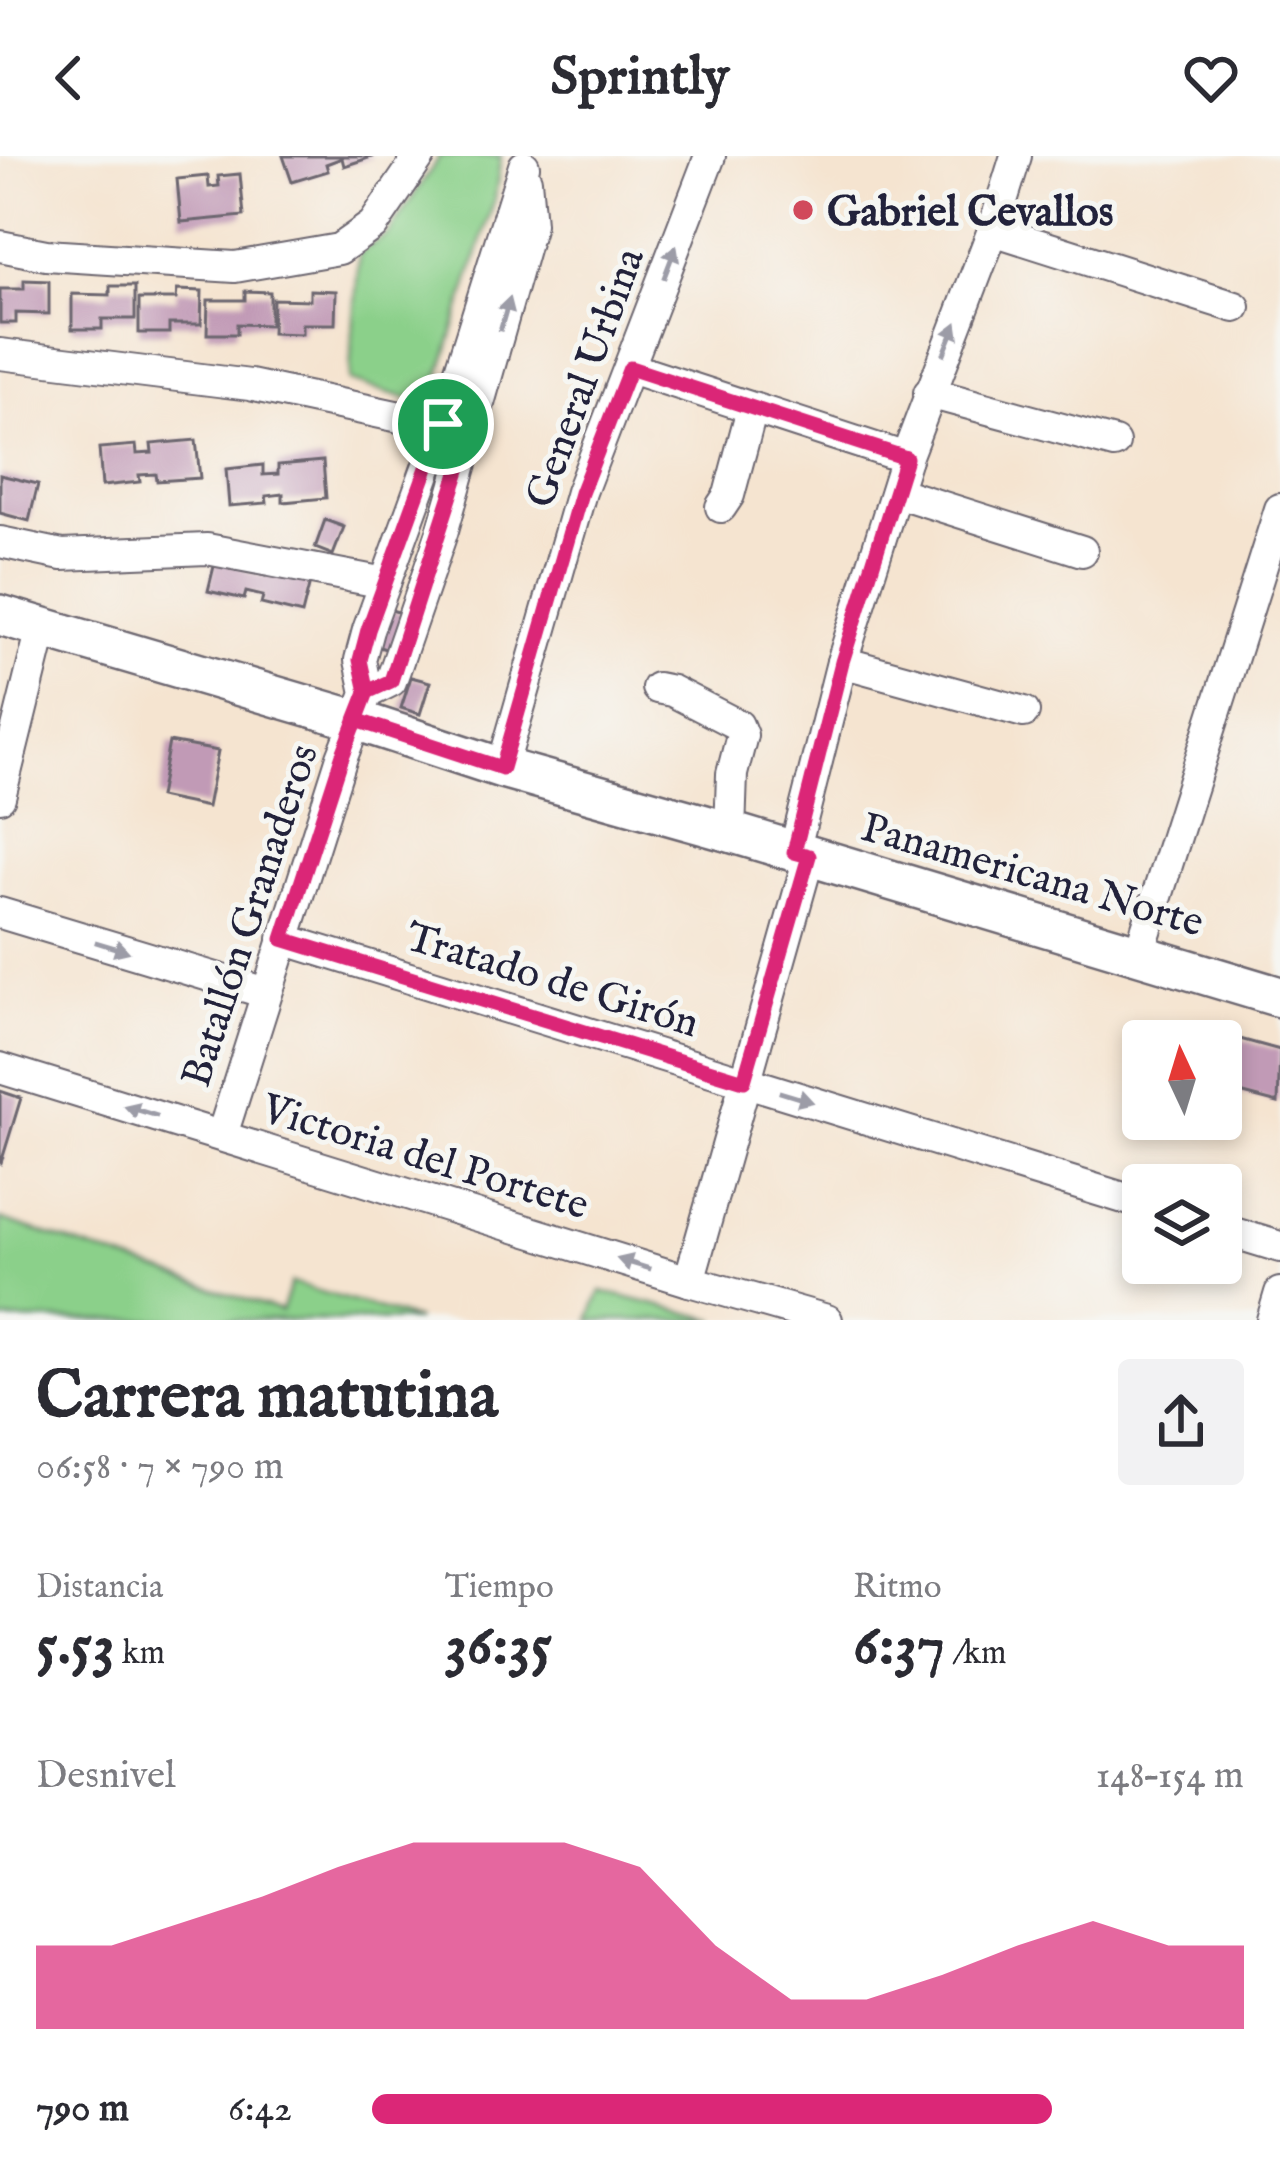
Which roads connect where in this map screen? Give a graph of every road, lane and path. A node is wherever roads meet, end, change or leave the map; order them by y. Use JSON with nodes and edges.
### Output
{"nodes":[{"id":1,"x":420,"y":156,"type":"edge"},
{"id":2,"x":710,"y":156,"type":"edge"},
{"id":3,"x":1016,"y":156,"type":"edge"},
{"id":4,"x":525,"y":161,"type":"edge"},
{"id":5,"x":993,"y":230,"type":"junction"},
{"id":6,"x":0,"y":246,"type":"edge"},
{"id":7,"x":1234,"y":307,"type":"dead end"},
{"id":8,"x":0,"y":354,"type":"edge"},
{"id":9,"x":630,"y":368,"type":"junction"},
{"id":10,"x":929,"y":393,"type":"junction"},
{"id":11,"x":752,"y":409,"type":"junction"},
{"id":12,"x":457,"y":428,"type":"junction"},
{"id":13,"x":1114,"y":443,"type":"dead end"},
{"id":14,"x":906,"y":458,"type":"junction"},
{"id":15,"x":896,"y":492,"type":"junction"},
{"id":16,"x":721,"y":507,"type":"dead end"},
{"id":17,"x":1280,"y":509,"type":"edge"},
{"id":18,"x":404,"y":530,"type":"junction"},
{"id":19,"x":0,"y":542,"type":"edge"},
{"id":20,"x":438,"y":543,"type":"junction"},
{"id":21,"x":1082,"y":550,"type":"dead end"},
{"id":22,"x":385,"y":584,"type":"junction"},
{"id":23,"x":0,"y":615,"type":"edge"},
{"id":24,"x":41,"y":628,"type":"junction"},
{"id":25,"x":842,"y":662,"type":"junction"},
{"id":26,"x":657,"y":688,"type":"dead end"},
{"id":27,"x":361,"y":706,"type":"junction"},
{"id":28,"x":1024,"y":712,"type":"dead end"},
{"id":29,"x":502,"y":768,"type":"junction"},
{"id":30,"x":0,"y":797,"type":"edge"},
{"id":31,"x":730,"y":832,"type":"junction"},
{"id":32,"x":802,"y":854,"type":"junction"},
{"id":33,"x":0,"y":913,"type":"edge"},
{"id":34,"x":283,"y":939,"type":"junction"},
{"id":35,"x":1139,"y":953,"type":"junction"},
{"id":36,"x":266,"y":993,"type":"junction"},
{"id":37,"x":1280,"y":997,"type":"edge"},
{"id":38,"x":0,"y":1068,"type":"edge"},
{"id":39,"x":744,"y":1081,"type":"junction"},
{"id":40,"x":222,"y":1135,"type":"junction"},
{"id":41,"x":1122,"y":1198,"type":"edge"},
{"id":42,"x":1242,"y":1235,"type":"edge"},
{"id":43,"x":1280,"y":1247,"type":"edge"},
{"id":44,"x":689,"y":1281,"type":"junction"},
{"id":45,"x":1280,"y":1293,"type":"edge"},
{"id":46,"x":827,"y":1320,"type":"edge"},
{"id":47,"x":1272,"y":1320,"type":"edge"}],
"edges":[{"from":1,"to":6,"type":"street"},
{"from":9,"to":2,"type":"street","name":"General Urbina","one_way":true},
{"from":3,"to":5,"type":"street"},
{"from":4,"to":12,"type":"street"},
{"from":5,"to":7,"type":"street"},
{"from":10,"to":5,"type":"street","one_way":true},
{"from":8,"to":12,"type":"street"},
{"from":9,"to":11,"type":"street"},
{"from":9,"to":29,"type":"street","name":"General Urbina"},
{"from":10,"to":13,"type":"street"},
{"from":10,"to":14,"type":"street"},
{"from":11,"to":14,"type":"street"},
{"from":11,"to":16,"type":"street"},
{"from":12,"to":18,"type":"street"},
{"from":12,"to":20,"type":"street"},
{"from":14,"to":15,"type":"street"},
{"from":15,"to":21,"type":"street"},
{"from":15,"to":25,"type":"street"},
{"from":17,"to":35,"type":"street"},
{"from":18,"to":20,"type":"street"},
{"from":18,"to":22,"type":"street"},
{"from":19,"to":22,"type":"street"},
{"from":20,"to":27,"type":"street"},
{"from":22,"to":27,"type":"street"},
{"from":23,"to":24,"type":"main road","name":"Panamericana Norte"},
{"from":24,"to":27,"type":"main road","name":"Panamericana Norte"},
{"from":24,"to":30,"type":"street"},
{"from":25,"to":28,"type":"street"},
{"from":25,"to":32,"type":"street"},
{"from":26,"to":31,"type":"street"},
{"from":27,"to":29,"type":"main road","name":"Panamericana Norte"},
{"from":27,"to":34,"type":"street","name":"Batallón Granaderos"},
{"from":29,"to":31,"type":"main road","name":"Panamericana Norte"},
{"from":31,"to":32,"type":"main road","name":"Panamericana Norte"},
{"from":32,"to":35,"type":"main road","name":"Panamericana Norte"},
{"from":32,"to":39,"type":"street"},
{"from":33,"to":36,"type":"street","one_way":true},
{"from":34,"to":36,"type":"street","name":"Batallón Granaderos"},
{"from":34,"to":39,"type":"street","name":"Tratado de Girón"},
{"from":35,"to":37,"type":"main road","name":"Panamericana Norte"},
{"from":36,"to":40,"type":"street","name":"Batallón Granaderos"},
{"from":40,"to":38,"type":"street","name":"Victoria del Portete","one_way":true},
{"from":39,"to":41,"type":"street","name":"Tratado de Girón","one_way":true},
{"from":39,"to":44,"type":"street"},
{"from":44,"to":40,"type":"street","name":"Victoria del Portete","one_way":true},
{"from":42,"to":43,"type":"street"},
{"from":44,"to":46,"type":"street","name":"Victoria del Portete"},
{"from":45,"to":47,"type":"street"}]}
